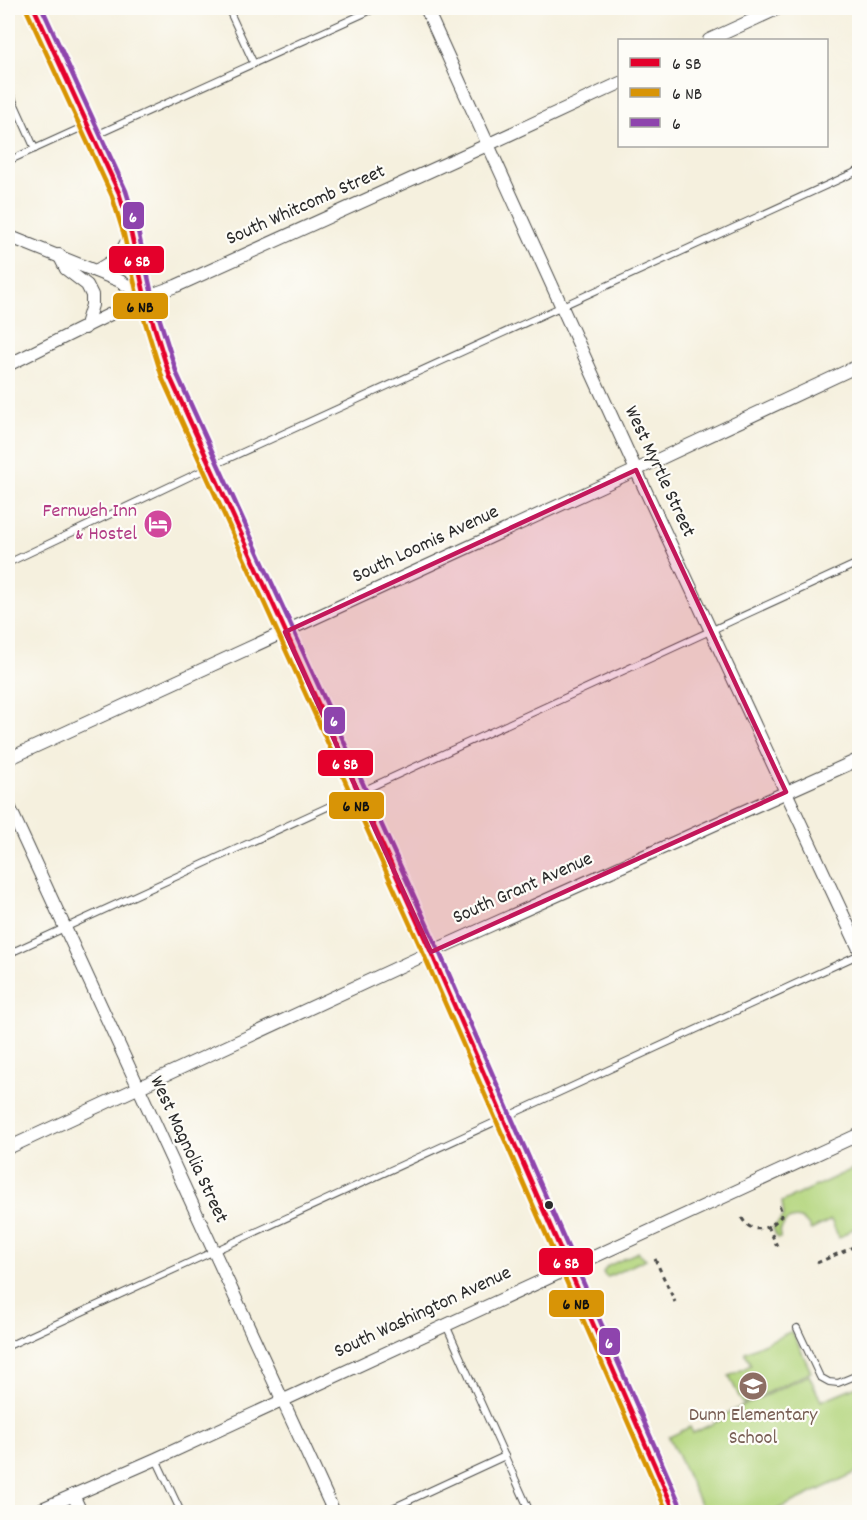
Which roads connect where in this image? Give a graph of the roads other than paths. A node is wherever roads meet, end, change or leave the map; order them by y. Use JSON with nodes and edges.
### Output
{"nodes":[{"id":1,"x":34,"y":8,"type":"edge"},
{"id":2,"x":228,"y":8,"type":"edge"},
{"id":3,"x":376,"y":8,"type":"edge"},
{"id":4,"x":426,"y":8,"type":"edge"},
{"id":5,"x":779,"y":8,"type":"edge"},
{"id":6,"x":711,"y":39,"type":"edge"},
{"id":7,"x":254,"y":64,"type":"junction"},
{"id":8,"x":618,"y":84,"type":"edge"},
{"id":9,"x":8,"y":89,"type":"edge"},
{"id":10,"x":91,"y":130,"type":"junction"},
{"id":11,"x":487,"y":145,"type":"junction"},
{"id":12,"x":36,"y":148,"type":"junction"},
{"id":13,"x":8,"y":161,"type":"edge"},
{"id":14,"x":860,"y":170,"type":"edge"},
{"id":15,"x":131,"y":233,"type":"junction"},
{"id":16,"x":8,"y":236,"type":"edge"},
{"id":17,"x":58,"y":255,"type":"junction"},
{"id":18,"x":96,"y":271,"type":"junction"},
{"id":19,"x":146,"y":297,"type":"junction"},
{"id":20,"x":561,"y":307,"type":"junction"},
{"id":21,"x":85,"y":328,"type":"junction"},
{"id":22,"x":8,"y":365,"type":"edge"},
{"id":23,"x":860,"y":365,"type":"edge"},
{"id":24,"x":210,"y":467,"type":"junction"},
{"id":25,"x":636,"y":470,"type":"junction"},
{"id":26,"x":860,"y":562,"type":"edge"},
{"id":27,"x":8,"y":563,"type":"edge"},
{"id":28,"x":712,"y":631,"type":"junction"},
{"id":29,"x":285,"y":632,"type":"junction"},
{"id":30,"x":8,"y":759,"type":"edge"},
{"id":31,"x":860,"y":759,"type":"edge"},
{"id":32,"x":358,"y":792,"type":"junction"},
{"id":33,"x":786,"y":792,"type":"junction"},
{"id":34,"x":8,"y":804,"type":"edge"},
{"id":35,"x":65,"y":928,"type":"junction"},
{"id":36,"x":431,"y":952,"type":"junction"},
{"id":37,"x":860,"y":953,"type":"edge"},
{"id":38,"x":8,"y":954,"type":"edge"},
{"id":39,"x":138,"y":1088,"type":"junction"},
{"id":40,"x":504,"y":1119,"type":"junction"},
{"id":41,"x":860,"y":1134,"type":"edge"},
{"id":42,"x":8,"y":1148,"type":"edge"},
{"id":43,"x":212,"y":1251,"type":"junction"},
{"id":44,"x":567,"y":1269,"type":"junction"},
{"id":45,"x":446,"y":1324,"type":"junction"},
{"id":46,"x":797,"y":1328,"type":"dead end"},
{"id":47,"x":8,"y":1346,"type":"edge"},
{"id":48,"x":860,"y":1374,"type":"edge"},
{"id":49,"x":282,"y":1400,"type":"junction"},
{"id":50,"x":505,"y":1456,"type":"junction"},
{"id":51,"x":156,"y":1459,"type":"junction"},
{"id":52,"x":73,"y":1495,"type":"junction"},
{"id":53,"x":35,"y":1512,"type":"edge"},
{"id":54,"x":81,"y":1512,"type":"edge"},
{"id":55,"x":181,"y":1512,"type":"edge"},
{"id":56,"x":334,"y":1512,"type":"edge"},
{"id":57,"x":384,"y":1512,"type":"edge"},
{"id":58,"x":530,"y":1512,"type":"edge"},
{"id":59,"x":675,"y":1512,"type":"edge"}],
"edges":[{"from":1,"to":10,"type":"main road"},
{"from":2,"to":7,"type":"lane"},
{"from":3,"to":7,"type":"lane"},
{"from":4,"to":11,"type":"street","name":"West Myrtle Street"},
{"from":5,"to":6,"type":"street"},
{"from":7,"to":10,"type":"lane"},
{"from":8,"to":11,"type":"street","name":"South Whitcomb Street"},
{"from":9,"to":12,"type":"lane"},
{"from":10,"to":12,"type":"lane"},
{"from":10,"to":15,"type":"main road"},
{"from":11,"to":19,"type":"street","name":"South Whitcomb Street"},
{"from":11,"to":20,"type":"street","name":"West Myrtle Street"},
{"from":12,"to":13,"type":"lane"},
{"from":14,"to":20,"type":"lane"},
{"from":15,"to":18,"type":"street"},
{"from":15,"to":19,"type":"main road"},
{"from":16,"to":17,"type":"street"},
{"from":17,"to":18,"type":"street"},
{"from":17,"to":21,"type":"street"},
{"from":18,"to":19,"type":"street"},
{"from":19,"to":21,"type":"street","name":"South Whitcomb Street"},
{"from":19,"to":24,"type":"main road"},
{"from":20,"to":24,"type":"lane"},
{"from":20,"to":25,"type":"street","name":"West Myrtle Street"},
{"from":21,"to":22,"type":"street","name":"South Whitcomb Street"},
{"from":23,"to":25,"type":"street","name":"South Loomis Avenue"},
{"from":24,"to":27,"type":"lane"},
{"from":24,"to":29,"type":"main road"},
{"from":25,"to":28,"type":"street","name":"West Myrtle Street"},
{"from":25,"to":29,"type":"street","name":"South Loomis Avenue"},
{"from":26,"to":28,"type":"lane"},
{"from":28,"to":32,"type":"lane"},
{"from":28,"to":33,"type":"street","name":"West Myrtle Street"},
{"from":29,"to":30,"type":"street","name":"South Loomis Avenue"},
{"from":29,"to":32,"type":"main road"},
{"from":31,"to":33,"type":"street","name":"South Grant Avenue"},
{"from":32,"to":35,"type":"lane"},
{"from":32,"to":36,"type":"main road"},
{"from":33,"to":36,"type":"street","name":"South Grant Avenue"},
{"from":33,"to":37,"type":"street","name":"West Myrtle Street"},
{"from":34,"to":35,"type":"street","name":"West Magnolia Street"},
{"from":35,"to":38,"type":"lane"},
{"from":35,"to":39,"type":"street","name":"West Magnolia Street"},
{"from":36,"to":39,"type":"street","name":"South Grant Avenue"},
{"from":36,"to":40,"type":"main road"},
{"from":37,"to":40,"type":"lane"},
{"from":39,"to":42,"type":"street","name":"South Grant Avenue"},
{"from":39,"to":43,"type":"street","name":"West Magnolia Street"},
{"from":40,"to":43,"type":"lane"},
{"from":40,"to":44,"type":"main road"},
{"from":41,"to":44,"type":"street","name":"South Washington Avenue"},
{"from":43,"to":47,"type":"lane"},
{"from":43,"to":49,"type":"street","name":"West Magnolia Street"},
{"from":44,"to":45,"type":"street","name":"South Washington Avenue"},
{"from":44,"to":59,"type":"main road"},
{"from":45,"to":49,"type":"street","name":"South Washington Avenue"},
{"from":45,"to":50,"type":"lane"},
{"from":46,"to":48,"type":"lane"},
{"from":49,"to":51,"type":"street","name":"South Washington Avenue"},
{"from":49,"to":56,"type":"street","name":"West Magnolia Street"},
{"from":50,"to":57,"type":"lane"},
{"from":50,"to":58,"type":"lane"},
{"from":51,"to":52,"type":"street","name":"South Washington Avenue"},
{"from":51,"to":55,"type":"lane"},
{"from":52,"to":53,"type":"street","name":"South Washington Avenue"},
{"from":52,"to":54,"type":"street"}]}
